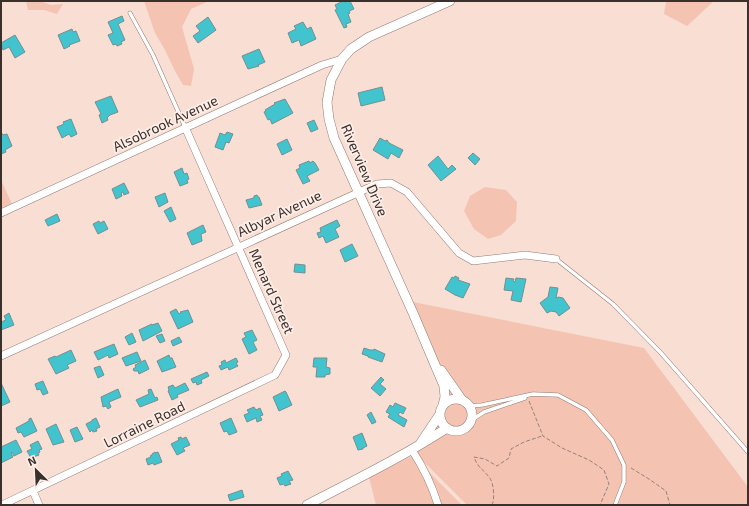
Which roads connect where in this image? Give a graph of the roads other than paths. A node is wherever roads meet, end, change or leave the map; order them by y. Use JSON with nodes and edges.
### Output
{"nodes":[{"id":1,"x":450,"y":1,"type":"edge"},
{"id":2,"x":130,"y":13,"type":"dead end"},
{"id":3,"x":342,"y":59,"type":"junction"},
{"id":4,"x":185,"y":127,"type":"junction"},
{"id":5,"x":358,"y":191,"type":"junction"},
{"id":6,"x":1,"y":213,"type":"edge"},
{"id":7,"x":238,"y":246,"type":"junction"},
{"id":8,"x":556,"y":259,"type":"joint"},
{"id":9,"x":286,"y":355,"type":"joint"},
{"id":10,"x":1,"y":356,"type":"edge"},
{"id":11,"x":434,"y":359,"type":"junction"},
{"id":12,"x":533,"y":394,"type":"junction"},
{"id":13,"x":462,"y":400,"type":"junction"},
{"id":14,"x":443,"y":405,"type":"junction"},
{"id":15,"x":470,"y":406,"type":"junction"},
{"id":16,"x":440,"y":414,"type":"junction"},
{"id":17,"x":472,"y":420,"type":"junction"},
{"id":18,"x":447,"y":428,"type":"junction"},
{"id":19,"x":415,"y":448,"type":"junction"},
{"id":20,"x":748,"y":452,"type":"edge"},
{"id":21,"x":33,"y":491,"type":"junction"},
{"id":22,"x":2,"y":505,"type":"edge"},
{"id":23,"x":39,"y":505,"type":"edge"},
{"id":24,"x":307,"y":505,"type":"edge"},
{"id":25,"x":438,"y":505,"type":"edge"},
{"id":26,"x":615,"y":505,"type":"edge"}],
"edges":[{"from":1,"to":3,"type":"street","name":"Riverview Drive"},
{"from":2,"to":4,"type":"lane"},
{"from":3,"to":4,"type":"street","name":"Alsobrook Avenue"},
{"from":3,"to":5,"type":"street","name":"Riverview Drive"},
{"from":4,"to":6,"type":"street","name":"Alsobrook Avenue"},
{"from":4,"to":7,"type":"street","name":"Menard Street"},
{"from":5,"to":7,"type":"street","name":"Albyar Avenue"},
{"from":5,"to":8,"type":"street","name":"Albyar Avenue"},
{"from":5,"to":11,"type":"street","name":"Riverview Drive"},
{"from":7,"to":9,"type":"street","name":"Menard Street"},
{"from":7,"to":10,"type":"street","name":"Albyar Avenue"},
{"from":8,"to":20,"type":"lane"},
{"from":9,"to":21,"type":"street","name":"Lorraine Road"},
{"from":11,"to":13,"type":"street","name":"Riverview Drive"},
{"from":11,"to":14,"type":"street","name":"Riverview Drive"},
{"from":12,"to":15,"type":"lane"},
{"from":12,"to":17,"type":"lane"},
{"from":12,"to":26,"type":"lane"},
{"from":13,"to":14,"type":"street"},
{"from":13,"to":15,"type":"street","name":"Riverview Drive"},
{"from":14,"to":16,"type":"street","name":"Riverview Drive"},
{"from":15,"to":17,"type":"street"},
{"from":16,"to":18,"type":"street"},
{"from":16,"to":19,"type":"street","name":"Riverview Drive"},
{"from":17,"to":18,"type":"street"},
{"from":18,"to":19,"type":"street","name":"Riverview Drive"},
{"from":19,"to":24,"type":"street","name":"Riverview Drive"},
{"from":19,"to":25,"type":"street"},
{"from":21,"to":22,"type":"street","name":"Lorraine Road"},
{"from":21,"to":23,"type":"street"}]}
